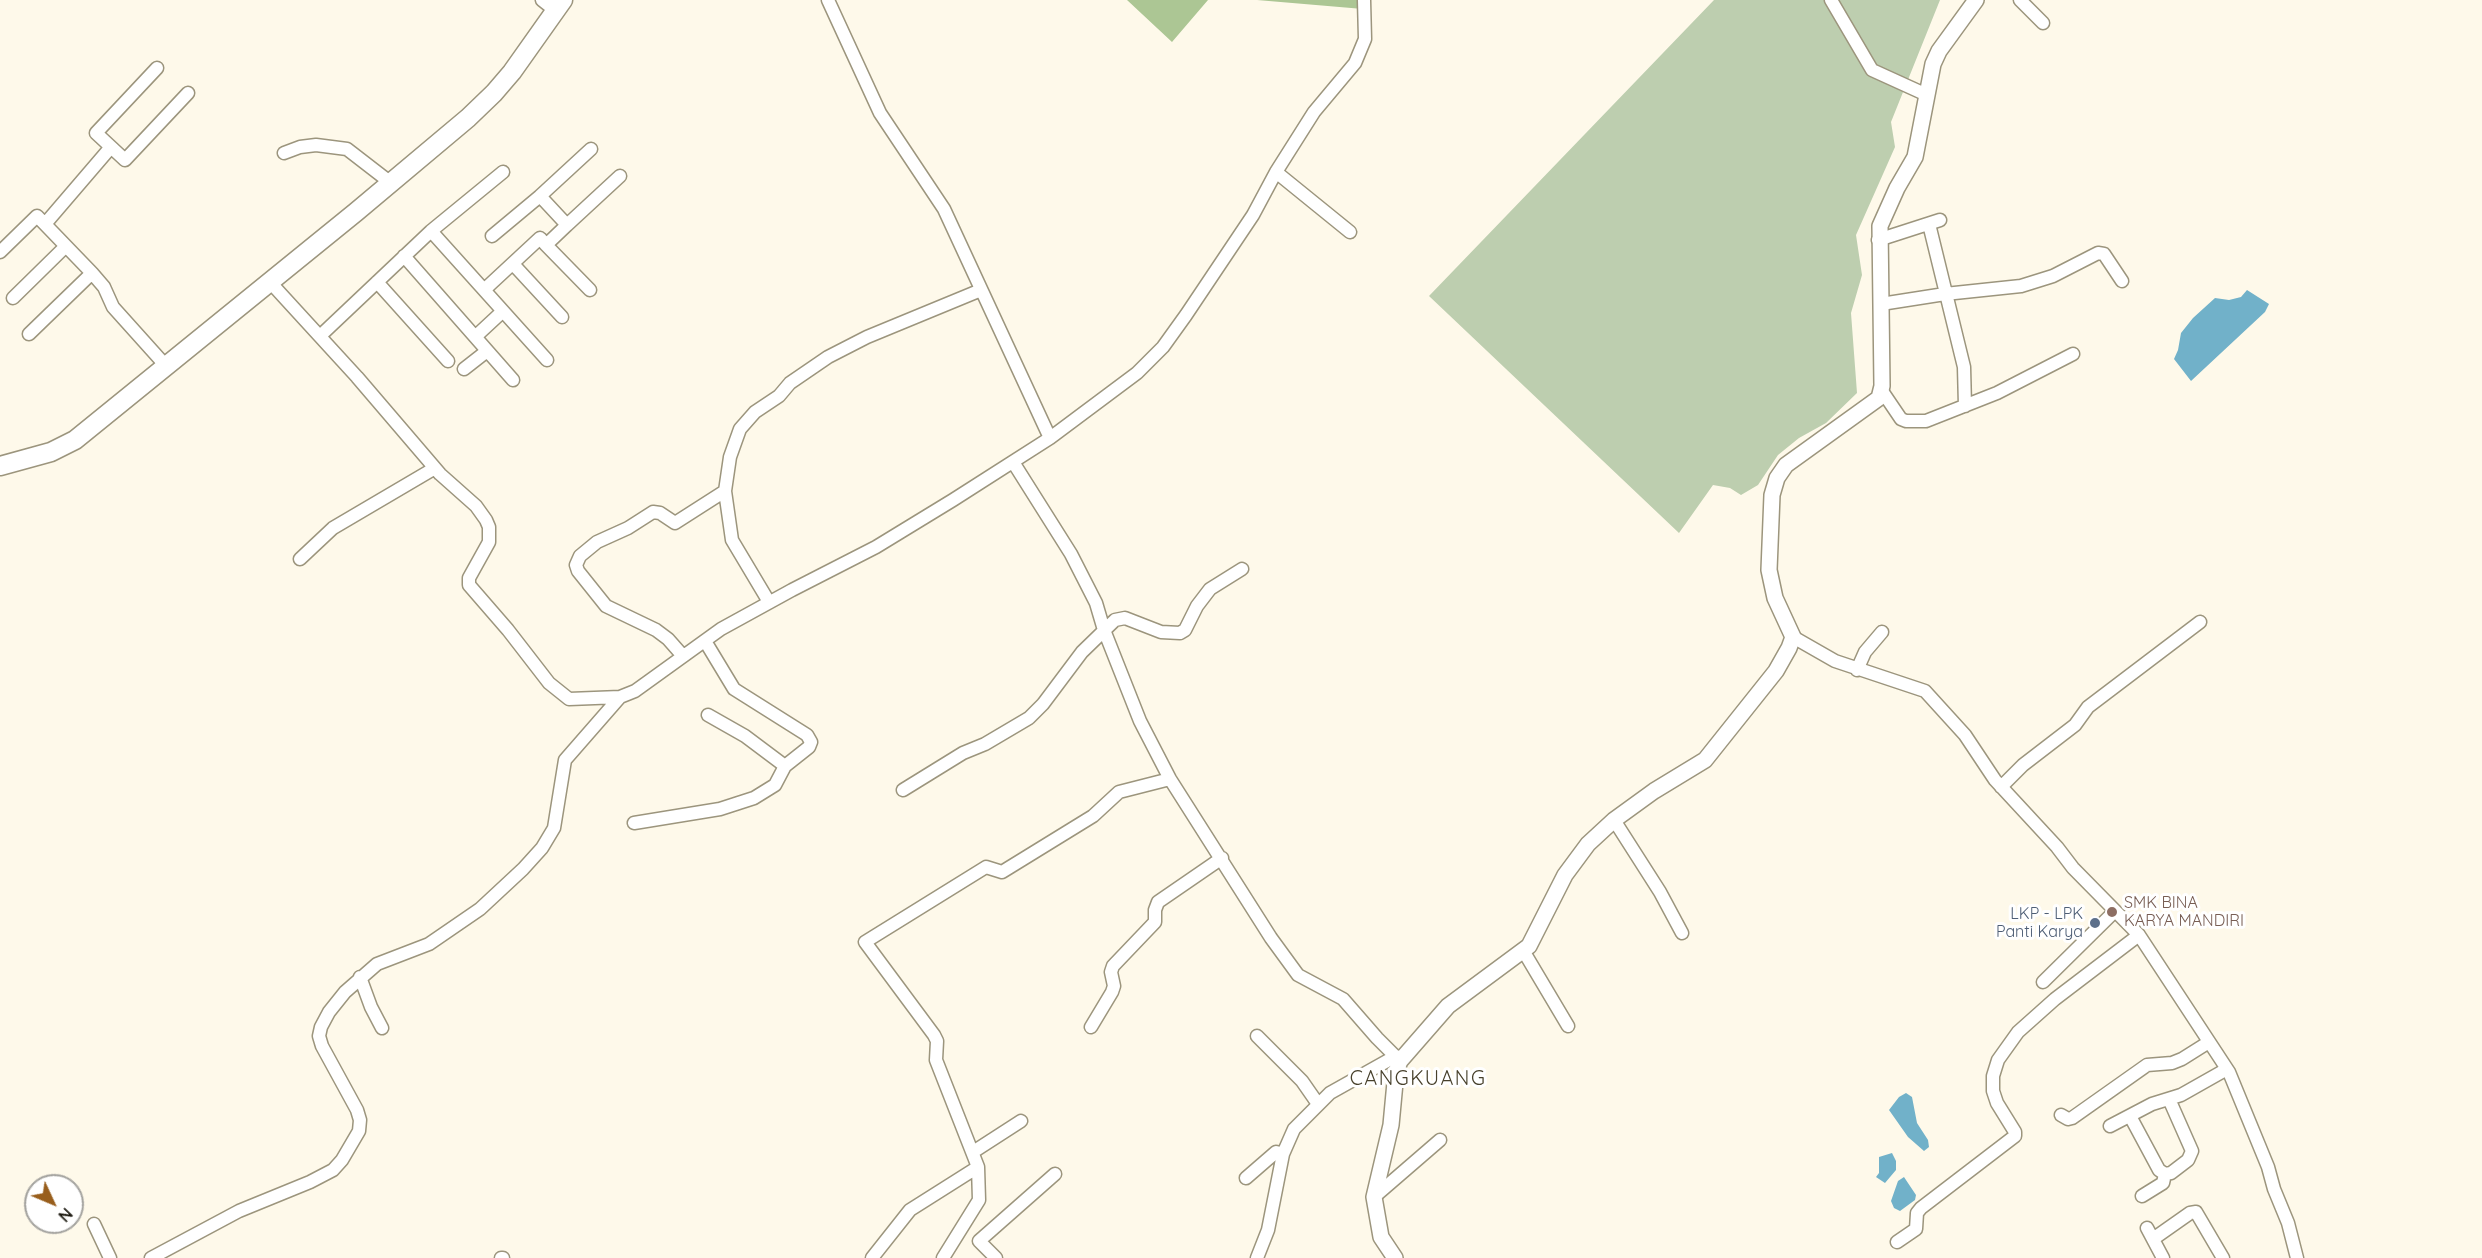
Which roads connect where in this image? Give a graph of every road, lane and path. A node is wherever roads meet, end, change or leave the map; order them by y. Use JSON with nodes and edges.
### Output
{"nodes":[{"id":1,"x":828,"y":0,"type":"edge"},
{"id":2,"x":1364,"y":0,"type":"edge"},
{"id":3,"x":1831,"y":0,"type":"edge"},
{"id":4,"x":1976,"y":0,"type":"edge"},
{"id":5,"x":2020,"y":0,"type":"edge"},
{"id":6,"x":554,"y":4,"type":"edge"},
{"id":7,"x":2043,"y":23,"type":"dead end"},
{"id":8,"x":157,"y":68,"type":"dead end"},
{"id":9,"x":188,"y":93,"type":"dead end"},
{"id":10,"x":1927,"y":95,"type":"junction"},
{"id":11,"x":111,"y":147,"type":"junction"},
{"id":12,"x":591,"y":149,"type":"dead end"},
{"id":13,"x":284,"y":153,"type":"dead end"},
{"id":14,"x":503,"y":172,"type":"dead end"},
{"id":15,"x":1276,"y":172,"type":"junction"},
{"id":16,"x":620,"y":176,"type":"dead end"},
{"id":17,"x":391,"y":183,"type":"junction"},
{"id":18,"x":540,"y":196,"type":"junction"},
{"id":19,"x":45,"y":224,"type":"junction"},
{"id":20,"x":567,"y":225,"type":"junction"},
{"id":21,"x":430,"y":231,"type":"junction"},
{"id":22,"x":1350,"y":232,"type":"dead end"},
{"id":23,"x":492,"y":236,"type":"dead end"},
{"id":24,"x":1878,"y":240,"type":"junction"},
{"id":25,"x":546,"y":245,"type":"junction"},
{"id":26,"x":66,"y":246,"type":"junction"},
{"id":27,"x":0,"y":252,"type":"edge"},
{"id":28,"x":404,"y":255,"type":"junction"},
{"id":29,"x":513,"y":264,"type":"junction"},
{"id":30,"x":92,"y":273,"type":"junction"},
{"id":31,"x":2122,"y":281,"type":"dead end"},
{"id":32,"x":270,"y":282,"type":"junction"},
{"id":33,"x":377,"y":282,"type":"junction"},
{"id":34,"x":484,"y":290,"type":"junction"},
{"id":35,"x":590,"y":290,"type":"dead end"},
{"id":36,"x":981,"y":290,"type":"junction"},
{"id":37,"x":1945,"y":294,"type":"junction"},
{"id":38,"x":13,"y":298,"type":"dead end"},
{"id":39,"x":1881,"y":304,"type":"junction"},
{"id":40,"x":503,"y":311,"type":"junction"},
{"id":41,"x":562,"y":317,"type":"dead end"},
{"id":42,"x":29,"y":334,"type":"dead end"},
{"id":43,"x":320,"y":336,"type":"junction"},
{"id":44,"x":475,"y":337,"type":"junction"},
{"id":45,"x":487,"y":351,"type":"junction"},
{"id":46,"x":2073,"y":354,"type":"dead end"},
{"id":47,"x":547,"y":360,"type":"dead end"},
{"id":48,"x":448,"y":361,"type":"dead end"},
{"id":49,"x":166,"y":366,"type":"junction"},
{"id":50,"x":464,"y":369,"type":"dead end"},
{"id":51,"x":513,"y":380,"type":"dead end"},
{"id":52,"x":1882,"y":391,"type":"junction"},
{"id":53,"x":1965,"y":406,"type":"junction"},
{"id":54,"x":1050,"y":438,"type":"junction"},
{"id":55,"x":1013,"y":462,"type":"junction"},
{"id":56,"x":0,"y":466,"type":"edge"},
{"id":57,"x":435,"y":468,"type":"junction"},
{"id":58,"x":725,"y":491,"type":"junction"},
{"id":59,"x":300,"y":559,"type":"dead end"},
{"id":60,"x":1242,"y":569,"type":"dead end"},
{"id":61,"x":769,"y":602,"type":"junction"},
{"id":62,"x":2200,"y":622,"type":"dead end"},
{"id":63,"x":1104,"y":630,"type":"junction"},
{"id":64,"x":1882,"y":632,"type":"dead end"},
{"id":65,"x":1792,"y":637,"type":"junction"},
{"id":66,"x":705,"y":641,"type":"junction"},
{"id":67,"x":682,"y":656,"type":"junction"},
{"id":68,"x":1857,"y":669,"type":"junction"},
{"id":69,"x":620,"y":697,"type":"junction"},
{"id":70,"x":708,"y":715,"type":"dead end"},
{"id":71,"x":785,"y":766,"type":"junction"},
{"id":72,"x":1170,"y":779,"type":"junction"},
{"id":73,"x":2001,"y":787,"type":"junction"},
{"id":74,"x":903,"y":790,"type":"dead end"},
{"id":75,"x":1614,"y":820,"type":"junction"},
{"id":76,"x":634,"y":823,"type":"dead end"},
{"id":77,"x":1222,"y":858,"type":"junction"},
{"id":78,"x":2115,"y":911,"type":"junction"},
{"id":79,"x":1682,"y":933,"type":"dead end"},
{"id":80,"x":2139,"y":935,"type":"junction"},
{"id":81,"x":1524,"y":952,"type":"junction"},
{"id":82,"x":360,"y":977,"type":"junction"},
{"id":83,"x":2043,"y":982,"type":"dead end"},
{"id":84,"x":1568,"y":1026,"type":"dead end"},
{"id":85,"x":1091,"y":1027,"type":"dead end"},
{"id":86,"x":382,"y":1028,"type":"dead end"},
{"id":87,"x":1257,"y":1036,"type":"dead end"},
{"id":88,"x":2209,"y":1042,"type":"junction"},
{"id":89,"x":1398,"y":1058,"type":"junction"},
{"id":90,"x":2227,"y":1069,"type":"junction"},
{"id":91,"x":2169,"y":1099,"type":"junction"},
{"id":92,"x":1318,"y":1104,"type":"junction"},
{"id":93,"x":2061,"y":1115,"type":"dead end"},
{"id":94,"x":2130,"y":1116,"type":"junction"},
{"id":95,"x":1021,"y":1121,"type":"dead end"},
{"id":96,"x":2110,"y":1126,"type":"dead end"},
{"id":97,"x":1440,"y":1140,"type":"dead end"},
{"id":98,"x":973,"y":1152,"type":"junction"},
{"id":99,"x":1283,"y":1154,"type":"junction"},
{"id":100,"x":978,"y":1167,"type":"junction"},
{"id":101,"x":1055,"y":1174,"type":"dead end"},
{"id":102,"x":2165,"y":1174,"type":"junction"},
{"id":103,"x":1246,"y":1178,"type":"dead end"},
{"id":104,"x":2142,"y":1196,"type":"dead end"},
{"id":105,"x":1374,"y":1197,"type":"junction"},
{"id":106,"x":94,"y":1224,"type":"dead end"},
{"id":107,"x":1897,"y":1242,"type":"dead end"},
{"id":108,"x":110,"y":1258,"type":"edge"},
{"id":109,"x":151,"y":1258,"type":"edge"},
{"id":110,"x":872,"y":1258,"type":"edge"},
{"id":111,"x":943,"y":1258,"type":"edge"},
{"id":112,"x":996,"y":1258,"type":"edge"},
{"id":113,"x":1257,"y":1258,"type":"edge"},
{"id":114,"x":1395,"y":1258,"type":"edge"},
{"id":115,"x":2163,"y":1258,"type":"edge"},
{"id":116,"x":2223,"y":1258,"type":"edge"},
{"id":117,"x":2297,"y":1258,"type":"edge"}],
"edges":[{"from":1,"to":36,"type":"street"},
{"from":2,"to":15,"type":"street"},
{"from":3,"to":10,"type":"street"},
{"from":4,"to":10,"type":"street"},
{"from":5,"to":7,"type":"street"},
{"from":6,"to":17,"type":"main road"},
{"from":8,"to":11,"type":"street"},
{"from":9,"to":11,"type":"street"},
{"from":10,"to":24,"type":"street"},
{"from":11,"to":19,"type":"street"},
{"from":12,"to":18,"type":"street"},
{"from":13,"to":17,"type":"street"},
{"from":14,"to":21,"type":"street"},
{"from":15,"to":22,"type":"street"},
{"from":15,"to":54,"type":"street"},
{"from":16,"to":20,"type":"street"},
{"from":17,"to":32,"type":"main road"},
{"from":18,"to":20,"type":"street"},
{"from":18,"to":23,"type":"street"},
{"from":19,"to":26,"type":"street"},
{"from":19,"to":27,"type":"street"},
{"from":20,"to":25,"type":"street"},
{"from":21,"to":28,"type":"street"},
{"from":21,"to":34,"type":"street"},
{"from":24,"to":37,"type":"street"},
{"from":24,"to":39,"type":"street"},
{"from":25,"to":29,"type":"street"},
{"from":25,"to":35,"type":"street"},
{"from":26,"to":30,"type":"street"},
{"from":26,"to":38,"type":"street"},
{"from":28,"to":33,"type":"street"},
{"from":28,"to":44,"type":"street"},
{"from":29,"to":34,"type":"street"},
{"from":29,"to":41,"type":"street"},
{"from":30,"to":42,"type":"street"},
{"from":30,"to":49,"type":"street"},
{"from":31,"to":37,"type":"street"},
{"from":32,"to":43,"type":"street"},
{"from":32,"to":49,"type":"main road"},
{"from":33,"to":43,"type":"street"},
{"from":33,"to":48,"type":"street"},
{"from":34,"to":40,"type":"street"},
{"from":36,"to":54,"type":"street"},
{"from":36,"to":58,"type":"street"},
{"from":37,"to":39,"type":"street"},
{"from":37,"to":53,"type":"street"},
{"from":39,"to":52,"type":"street"},
{"from":40,"to":44,"type":"street"},
{"from":40,"to":47,"type":"street"},
{"from":43,"to":57,"type":"street"},
{"from":44,"to":45,"type":"street"},
{"from":45,"to":50,"type":"street"},
{"from":45,"to":51,"type":"street"},
{"from":46,"to":53,"type":"street"},
{"from":49,"to":56,"type":"main road"},
{"from":52,"to":53,"type":"street"},
{"from":52,"to":65,"type":"street"},
{"from":54,"to":55,"type":"street"},
{"from":55,"to":61,"type":"street"},
{"from":55,"to":63,"type":"street"},
{"from":57,"to":59,"type":"street"},
{"from":57,"to":69,"type":"street"},
{"from":58,"to":61,"type":"street"},
{"from":58,"to":67,"type":"street"},
{"from":60,"to":63,"type":"street"},
{"from":61,"to":66,"type":"street"},
{"from":62,"to":73,"type":"street"},
{"from":63,"to":72,"type":"street"},
{"from":63,"to":74,"type":"street"},
{"from":64,"to":68,"type":"street"},
{"from":65,"to":68,"type":"street"},
{"from":65,"to":75,"type":"street"},
{"from":66,"to":67,"type":"street"},
{"from":66,"to":71,"type":"street"},
{"from":67,"to":69,"type":"street"},
{"from":68,"to":73,"type":"street"},
{"from":69,"to":82,"type":"street"},
{"from":70,"to":71,"type":"street"},
{"from":71,"to":76,"type":"street"},
{"from":72,"to":77,"type":"street"},
{"from":72,"to":98,"type":"street"},
{"from":73,"to":78,"type":"street"},
{"from":75,"to":79,"type":"street"},
{"from":75,"to":81,"type":"street"},
{"from":77,"to":85,"type":"street"},
{"from":77,"to":89,"type":"street"},
{"from":78,"to":80,"type":"street"},
{"from":78,"to":83,"type":"street"},
{"from":80,"to":88,"type":"street"},
{"from":80,"to":107,"type":"street"},
{"from":81,"to":84,"type":"street"},
{"from":81,"to":89,"type":"street"},
{"from":82,"to":86,"type":"street"},
{"from":82,"to":109,"type":"street"},
{"from":87,"to":92,"type":"street"},
{"from":88,"to":90,"type":"street"},
{"from":88,"to":93,"type":"street"},
{"from":89,"to":92,"type":"street"},
{"from":89,"to":105,"type":"street"},
{"from":90,"to":91,"type":"street"},
{"from":90,"to":117,"type":"street"},
{"from":91,"to":94,"type":"street"},
{"from":91,"to":102,"type":"street"},
{"from":92,"to":99,"type":"street"},
{"from":94,"to":96,"type":"street"},
{"from":94,"to":102,"type":"street"},
{"from":95,"to":98,"type":"street"},
{"from":97,"to":105,"type":"street"},
{"from":98,"to":100,"type":"street"},
{"from":99,"to":103,"type":"street"},
{"from":99,"to":113,"type":"street"},
{"from":100,"to":110,"type":"street"},
{"from":100,"to":111,"type":"street"},
{"from":101,"to":112,"type":"street"},
{"from":102,"to":104,"type":"street"},
{"from":105,"to":114,"type":"street"},
{"from":106,"to":108,"type":"street"},
{"from":115,"to":116,"type":"street"}]}
